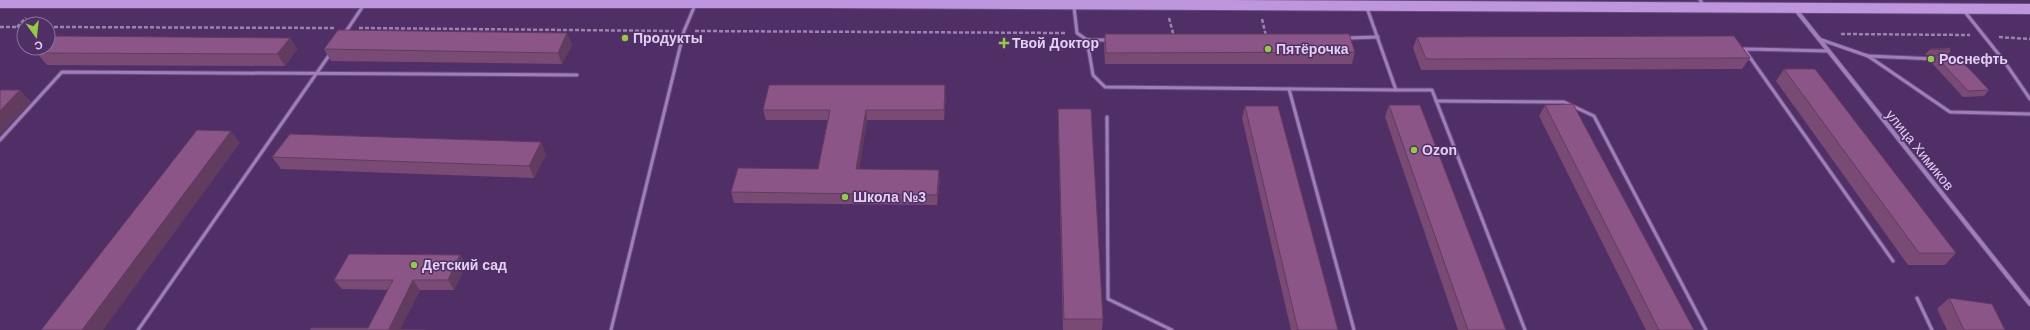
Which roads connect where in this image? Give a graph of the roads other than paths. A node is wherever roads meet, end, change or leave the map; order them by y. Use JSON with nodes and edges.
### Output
{"nodes":[{"id":1,"x":828,"y":1,"type":"edge"},
{"id":2,"x":0,"y":2,"type":"edge"},
{"id":3,"x":428,"y":2,"type":"edge"},
{"id":4,"x":1238,"y":2,"type":"edge"},
{"id":5,"x":365,"y":3,"type":"junction"},
{"id":6,"x":696,"y":4,"type":"junction"},
{"id":7,"x":1073,"y":4,"type":"junction"},
{"id":8,"x":1703,"y":4,"type":"edge"},
{"id":9,"x":1366,"y":6,"type":"junction"},
{"id":10,"x":1794,"y":8,"type":"junction"},
{"id":11,"x":1963,"y":9,"type":"junction"},
{"id":12,"x":2030,"y":9,"type":"edge"},
{"id":13,"x":343,"y":35,"type":"edge"},
{"id":14,"x":1378,"y":37,"type":"junction"},
{"id":15,"x":1341,"y":38,"type":"edge"},
{"id":16,"x":1818,"y":38,"type":"junction"},
{"id":17,"x":1116,"y":39,"type":"edge"},
{"id":18,"x":1086,"y":40,"type":"junction"},
{"id":19,"x":334,"y":48,"type":"edge"},
{"id":20,"x":1827,"y":51,"type":"junction"},
{"id":21,"x":1868,"y":56,"type":"junction"},
{"id":22,"x":1936,"y":59,"type":"edge"},
{"id":23,"x":1951,"y":59,"type":"edge"},
{"id":24,"x":2004,"y":61,"type":"junction"},
{"id":25,"x":317,"y":74,"type":"junction"},
{"id":26,"x":577,"y":75,"type":"dead end"},
{"id":27,"x":1289,"y":89,"type":"junction"},
{"id":28,"x":1396,"y":90,"type":"junction"},
{"id":29,"x":2030,"y":99,"type":"edge"},
{"id":30,"x":1436,"y":100,"type":"junction"},
{"id":31,"x":2030,"y":114,"type":"edge"},
{"id":32,"x":1107,"y":117,"type":"dead end"},
{"id":33,"x":0,"y":140,"type":"edge"},
{"id":34,"x":1894,"y":261,"type":"dead end"},
{"id":35,"x":1917,"y":298,"type":"dead end"},
{"id":36,"x":2030,"y":304,"type":"edge"},
{"id":37,"x":138,"y":330,"type":"edge"},
{"id":38,"x":611,"y":330,"type":"edge"},
{"id":39,"x":1172,"y":330,"type":"edge"},
{"id":40,"x":1354,"y":330,"type":"edge"},
{"id":41,"x":1525,"y":330,"type":"edge"},
{"id":42,"x":1706,"y":330,"type":"edge"},
{"id":43,"x":1932,"y":330,"type":"edge"}],
"edges":[{"from":1,"to":6,"type":"main road"},
{"from":1,"to":7,"type":"main road"},
{"from":2,"to":5,"type":"main road"},
{"from":3,"to":5,"type":"main road"},
{"from":3,"to":6,"type":"main road"},
{"from":4,"to":7,"type":"main road"},
{"from":4,"to":9,"type":"main road"},
{"from":5,"to":13,"type":"lane"},
{"from":6,"to":38,"type":"lane"},
{"from":7,"to":18,"type":"lane"},
{"from":8,"to":9,"type":"main road"},
{"from":8,"to":10,"type":"main road"},
{"from":9,"to":14,"type":"lane"},
{"from":10,"to":11,"type":"main road"},
{"from":10,"to":16,"type":"street","name":"улица Химиков"},
{"from":11,"to":12,"type":"main road"},
{"from":11,"to":24,"type":"lane"},
{"from":14,"to":15,"type":"lane"},
{"from":14,"to":28,"type":"lane"},
{"from":16,"to":20,"type":"street","name":"улица Химиков"},
{"from":16,"to":21,"type":"lane"},
{"from":17,"to":18,"type":"lane"},
{"from":18,"to":27,"type":"lane"},
{"from":19,"to":25,"type":"lane"},
{"from":20,"to":34,"type":"lane"},
{"from":20,"to":36,"type":"street","name":"улица Химиков"},
{"from":21,"to":22,"type":"lane"},
{"from":21,"to":31,"type":"lane"},
{"from":23,"to":24,"type":"lane"},
{"from":24,"to":29,"type":"lane"},
{"from":25,"to":26,"type":"lane"},
{"from":25,"to":33,"type":"lane"},
{"from":25,"to":37,"type":"lane"},
{"from":27,"to":28,"type":"lane"},
{"from":27,"to":40,"type":"lane"},
{"from":28,"to":30,"type":"lane"},
{"from":30,"to":41,"type":"lane"},
{"from":30,"to":42,"type":"lane"},
{"from":32,"to":39,"type":"lane"},
{"from":35,"to":43,"type":"lane"}]}
